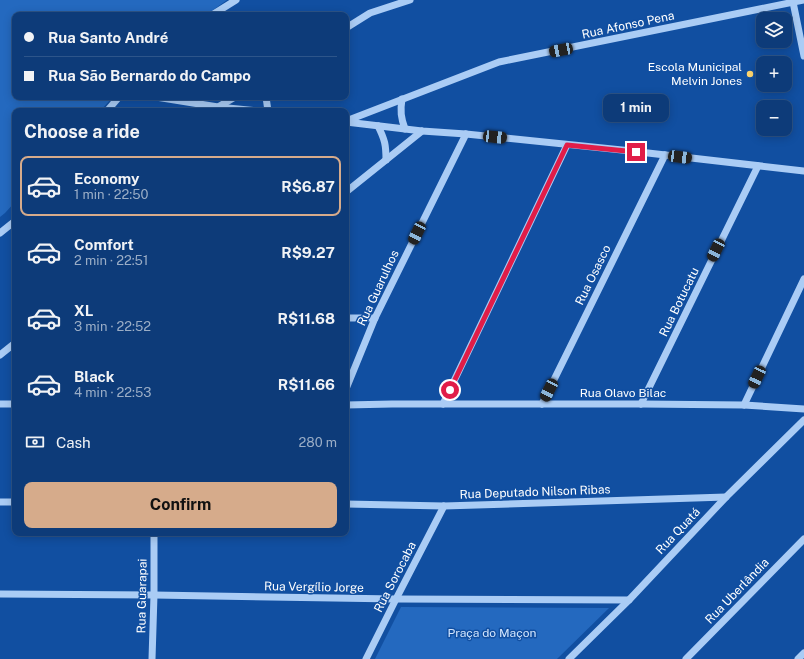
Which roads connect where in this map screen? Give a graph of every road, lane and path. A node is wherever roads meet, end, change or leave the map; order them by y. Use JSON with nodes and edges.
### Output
{"nodes":[{"id":1,"x":236,"y":0,"type":"edge"},
{"id":2,"x":410,"y":0,"type":"edge"},
{"id":3,"x":804,"y":0,"type":"edge"},
{"id":4,"x":793,"y":2,"type":"junction"},
{"id":5,"x":217,"y":12,"type":"edge"},
{"id":6,"x":349,"y":26,"type":"edge"},
{"id":7,"x":804,"y":56,"type":"edge"},
{"id":8,"x":402,"y":99,"type":"junction"},
{"id":9,"x":116,"y":100,"type":"edge"},
{"id":10,"x":175,"y":100,"type":"edge"},
{"id":11,"x":230,"y":100,"type":"edge"},
{"id":12,"x":218,"y":107,"type":"junction"},
{"id":13,"x":109,"y":108,"type":"edge"},
{"id":14,"x":226,"y":108,"type":"edge"},
{"id":15,"x":349,"y":121,"type":"edge"},
{"id":16,"x":349,"y":122,"type":"edge"},
{"id":17,"x":378,"y":126,"type":"junction"},
{"id":18,"x":405,"y":129,"type":"junction"},
{"id":19,"x":422,"y":131,"type":"junction"},
{"id":20,"x":466,"y":134,"type":"junction"},
{"id":21,"x":567,"y":145,"type":"junction"},
{"id":22,"x":665,"y":155,"type":"junction"},
{"id":23,"x":386,"y":160,"type":"junction"},
{"id":24,"x":758,"y":166,"type":"junction"},
{"id":25,"x":804,"y":171,"type":"edge"},
{"id":26,"x":349,"y":190,"type":"edge"},
{"id":27,"x":12,"y":223,"type":"edge"},
{"id":28,"x":0,"y":233,"type":"edge"},
{"id":29,"x":804,"y":279,"type":"edge"},
{"id":30,"x":349,"y":318,"type":"edge"},
{"id":31,"x":375,"y":318,"type":"junction"},
{"id":32,"x":12,"y":345,"type":"edge"},
{"id":33,"x":0,"y":355,"type":"edge"},
{"id":34,"x":349,"y":382,"type":"edge"},
{"id":35,"x":0,"y":404,"type":"edge"},
{"id":36,"x":12,"y":404,"type":"edge"},
{"id":37,"x":443,"y":404,"type":"junction"},
{"id":38,"x":542,"y":404,"type":"junction"},
{"id":39,"x":641,"y":404,"type":"junction"},
{"id":40,"x":349,"y":405,"type":"edge"},
{"id":41,"x":744,"y":405,"type":"junction"},
{"id":42,"x":804,"y":409,"type":"edge"},
{"id":43,"x":804,"y":420,"type":"edge"},
{"id":44,"x":726,"y":497,"type":"junction"},
{"id":45,"x":0,"y":502,"type":"edge"},
{"id":46,"x":12,"y":502,"type":"edge"},
{"id":47,"x":349,"y":504,"type":"edge"},
{"id":48,"x":444,"y":506,"type":"junction"},
{"id":49,"x":154,"y":536,"type":"edge"},
{"id":50,"x":804,"y":539,"type":"edge"},
{"id":51,"x":0,"y":594,"type":"edge"},
{"id":52,"x":154,"y":595,"type":"junction"},
{"id":53,"x":396,"y":599,"type":"junction"},
{"id":54,"x":628,"y":600,"type":"junction"},
{"id":55,"x":804,"y":653,"type":"edge"},
{"id":56,"x":152,"y":659,"type":"edge"},
{"id":57,"x":366,"y":659,"type":"edge"},
{"id":58,"x":569,"y":659,"type":"edge"},
{"id":59,"x":686,"y":659,"type":"edge"},
{"id":60,"x":798,"y":659,"type":"edge"}],
"edges":[{"from":1,"to":5,"type":"street"},
{"from":2,"to":6,"type":"street"},
{"from":3,"to":4,"type":"street","name":"Rua Afonso Pena"},
{"from":4,"to":7,"type":"street"},
{"from":4,"to":8,"type":"street","name":"Rua Afonso Pena"},
{"from":8,"to":15,"type":"street","name":"Rua Afonso Pena"},
{"from":8,"to":18,"type":"street"},
{"from":9,"to":13,"type":"street"},
{"from":10,"to":12,"type":"street"},
{"from":11,"to":12,"type":"street"},
{"from":12,"to":14,"type":"street"},
{"from":16,"to":17,"type":"street"},
{"from":17,"to":18,"type":"street"},
{"from":17,"to":23,"type":"street"},
{"from":18,"to":19,"type":"street"},
{"from":19,"to":20,"type":"street"},
{"from":19,"to":23,"type":"street"},
{"from":20,"to":21,"type":"street"},
{"from":20,"to":31,"type":"street","name":"Rua Guarulhos"},
{"from":21,"to":22,"type":"street"},
{"from":21,"to":37,"type":"street"},
{"from":22,"to":24,"type":"street"},
{"from":22,"to":38,"type":"street","name":"Rua Osasco"},
{"from":23,"to":26,"type":"street"},
{"from":24,"to":25,"type":"street"},
{"from":24,"to":39,"type":"street","name":"Rua Botucatu"},
{"from":27,"to":28,"type":"street"},
{"from":29,"to":41,"type":"street"},
{"from":30,"to":31,"type":"street"},
{"from":31,"to":34,"type":"street","name":"Rua Guarulhos"},
{"from":32,"to":33,"type":"street"},
{"from":35,"to":36,"type":"street"},
{"from":37,"to":38,"type":"street","name":"Rua Olavo Bilac"},
{"from":37,"to":40,"type":"street","name":"Rua Olavo Bilac"},
{"from":38,"to":39,"type":"street","name":"Rua Olavo Bilac"},
{"from":39,"to":41,"type":"street","name":"Rua Olavo Bilac"},
{"from":41,"to":42,"type":"street","name":"Rua Olavo Bilac"},
{"from":43,"to":44,"type":"street","name":"Rua Quatá"},
{"from":44,"to":48,"type":"street","name":"Rua Deputado Nilson Ribas"},
{"from":44,"to":54,"type":"street","name":"Rua Quatá"},
{"from":45,"to":46,"type":"street"},
{"from":47,"to":48,"type":"street","name":"Rua Deputado Nilson Ribas"},
{"from":48,"to":53,"type":"street","name":"Rua Sorocaba"},
{"from":49,"to":52,"type":"street","name":"Rua Guarapai"},
{"from":50,"to":59,"type":"street","name":"Rua Uberlândia"},
{"from":51,"to":52,"type":"street","name":"Rua Vergílio Jorge"},
{"from":52,"to":53,"type":"street","name":"Rua Vergílio Jorge"},
{"from":52,"to":56,"type":"street","name":"Rua Guarapai"},
{"from":53,"to":54,"type":"street","name":"Rua Vergílio Jorge"},
{"from":53,"to":57,"type":"street","name":"Rua Sorocaba"},
{"from":54,"to":58,"type":"street","name":"Rua Quatá"},
{"from":55,"to":60,"type":"street"}]}
